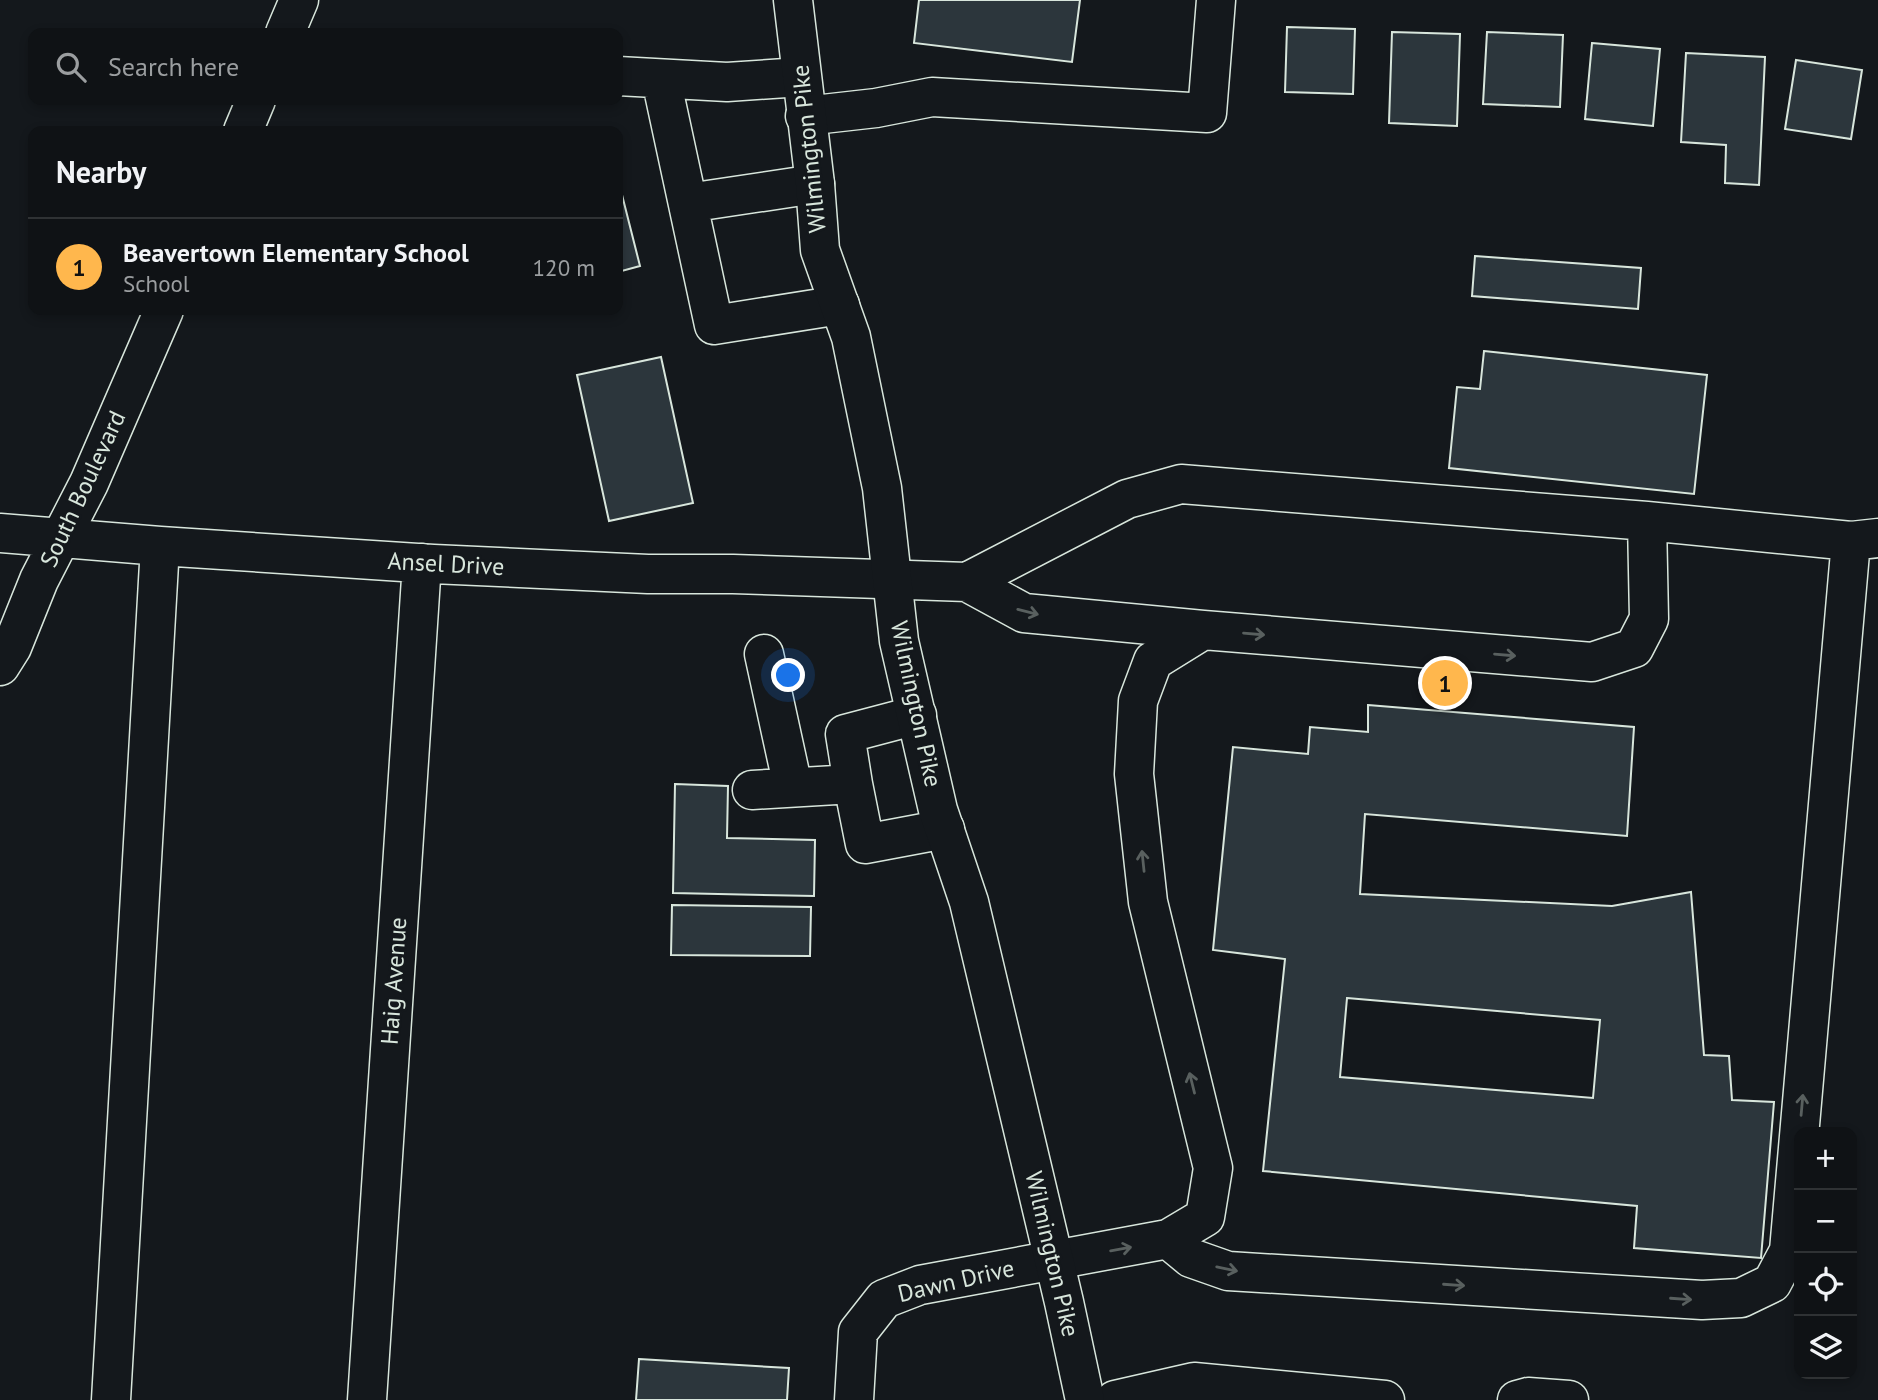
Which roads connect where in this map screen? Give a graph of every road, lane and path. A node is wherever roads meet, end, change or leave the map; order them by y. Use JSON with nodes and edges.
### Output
{"nodes":[{"id":1,"x":299,"y":0,"type":"edge"},
{"id":2,"x":793,"y":0,"type":"edge"},
{"id":3,"x":1216,"y":0,"type":"edge"},
{"id":4,"x":287,"y":28,"type":"edge"},
{"id":5,"x":623,"y":76,"type":"edge"},
{"id":6,"x":801,"y":78,"type":"junction"},
{"id":7,"x":662,"y":79,"type":"junction"},
{"id":8,"x":255,"y":105,"type":"edge"},
{"id":9,"x":806,"y":116,"type":"junction"},
{"id":10,"x":245,"y":126,"type":"edge"},
{"id":11,"x":815,"y":184,"type":"junction"},
{"id":12,"x":688,"y":203,"type":"junction"},
{"id":13,"x":840,"y":305,"type":"junction"},
{"id":14,"x":162,"y":315,"type":"edge"},
{"id":15,"x":1647,"y":521,"type":"junction"},
{"id":16,"x":0,"y":533,"type":"edge"},
{"id":17,"x":62,"y":538,"type":"junction"},
{"id":18,"x":1865,"y":540,"type":"edge"},
{"id":19,"x":160,"y":546,"type":"junction"},
{"id":20,"x":422,"y":563,"type":"junction"},
{"id":21,"x":892,"y":579,"type":"junction"},
{"id":22,"x":967,"y":582,"type":"junction"},
{"id":23,"x":1203,"y":630,"type":"junction"},
{"id":24,"x":764,"y":654,"type":"dead end"},
{"id":25,"x":0,"y":666,"type":"edge"},
{"id":26,"x":916,"y":715,"type":"junction"},
{"id":27,"x":853,"y":784,"type":"junction"},
{"id":28,"x":793,"y":787,"type":"junction"},
{"id":29,"x":752,"y":790,"type":"dead end"},
{"id":30,"x":945,"y":830,"type":"junction"},
{"id":31,"x":1168,"y":1239,"type":"junction"},
{"id":32,"x":1054,"y":1260,"type":"junction"},
{"id":33,"x":1253,"y":1394,"type":"edge"},
{"id":34,"x":111,"y":1400,"type":"edge"},
{"id":35,"x":367,"y":1400,"type":"edge"},
{"id":36,"x":854,"y":1400,"type":"edge"},
{"id":37,"x":1085,"y":1400,"type":"edge"},
{"id":38,"x":1115,"y":1400,"type":"edge"},
{"id":39,"x":1385,"y":1400,"type":"edge"},
{"id":40,"x":1517,"y":1400,"type":"edge"},
{"id":41,"x":1569,"y":1400,"type":"edge"}],
"edges":[{"from":1,"to":4,"type":"street"},
{"from":2,"to":6,"type":"street","name":"Wilmington Pike"},
{"from":3,"to":9,"type":"street"},
{"from":5,"to":7,"type":"street"},
{"from":6,"to":7,"type":"street"},
{"from":6,"to":9,"type":"street","name":"Wilmington Pike"},
{"from":7,"to":12,"type":"street"},
{"from":8,"to":10,"type":"street"},
{"from":9,"to":11,"type":"street","name":"Wilmington Pike"},
{"from":11,"to":12,"type":"street"},
{"from":11,"to":13,"type":"street","name":"Wilmington Pike"},
{"from":12,"to":13,"type":"street"},
{"from":13,"to":21,"type":"street","name":"Wilmington Pike"},
{"from":14,"to":17,"type":"street","name":"South Boulevard"},
{"from":15,"to":18,"type":"street"},
{"from":15,"to":22,"type":"street"},
{"from":23,"to":15,"type":"street","one_way":true},
{"from":16,"to":17,"type":"street","name":"Ansel Drive"},
{"from":17,"to":19,"type":"street","name":"Ansel Drive"},
{"from":17,"to":25,"type":"street","name":"South Boulevard"},
{"from":31,"to":18,"type":"street","one_way":true},
{"from":19,"to":20,"type":"street","name":"Ansel Drive"},
{"from":19,"to":34,"type":"street"},
{"from":20,"to":21,"type":"street","name":"Ansel Drive"},
{"from":20,"to":35,"type":"street","name":"Haig Avenue"},
{"from":21,"to":22,"type":"street","name":"Ansel Drive"},
{"from":21,"to":26,"type":"street","name":"Wilmington Pike"},
{"from":22,"to":23,"type":"street","one_way":true},
{"from":31,"to":23,"type":"street","one_way":true},
{"from":24,"to":28,"type":"street"},
{"from":26,"to":27,"type":"street"},
{"from":26,"to":30,"type":"street","name":"Wilmington Pike"},
{"from":27,"to":28,"type":"street"},
{"from":27,"to":30,"type":"street"},
{"from":28,"to":29,"type":"street"},
{"from":30,"to":32,"type":"street","name":"Wilmington Pike"},
{"from":32,"to":31,"type":"street","name":"Dawn Drive","one_way":true},
{"from":32,"to":36,"type":"street","name":"Dawn Drive"},
{"from":32,"to":37,"type":"street","name":"Wilmington Pike"},
{"from":33,"to":38,"type":"street"},
{"from":33,"to":39,"type":"street"},
{"from":40,"to":41,"type":"street"}]}
